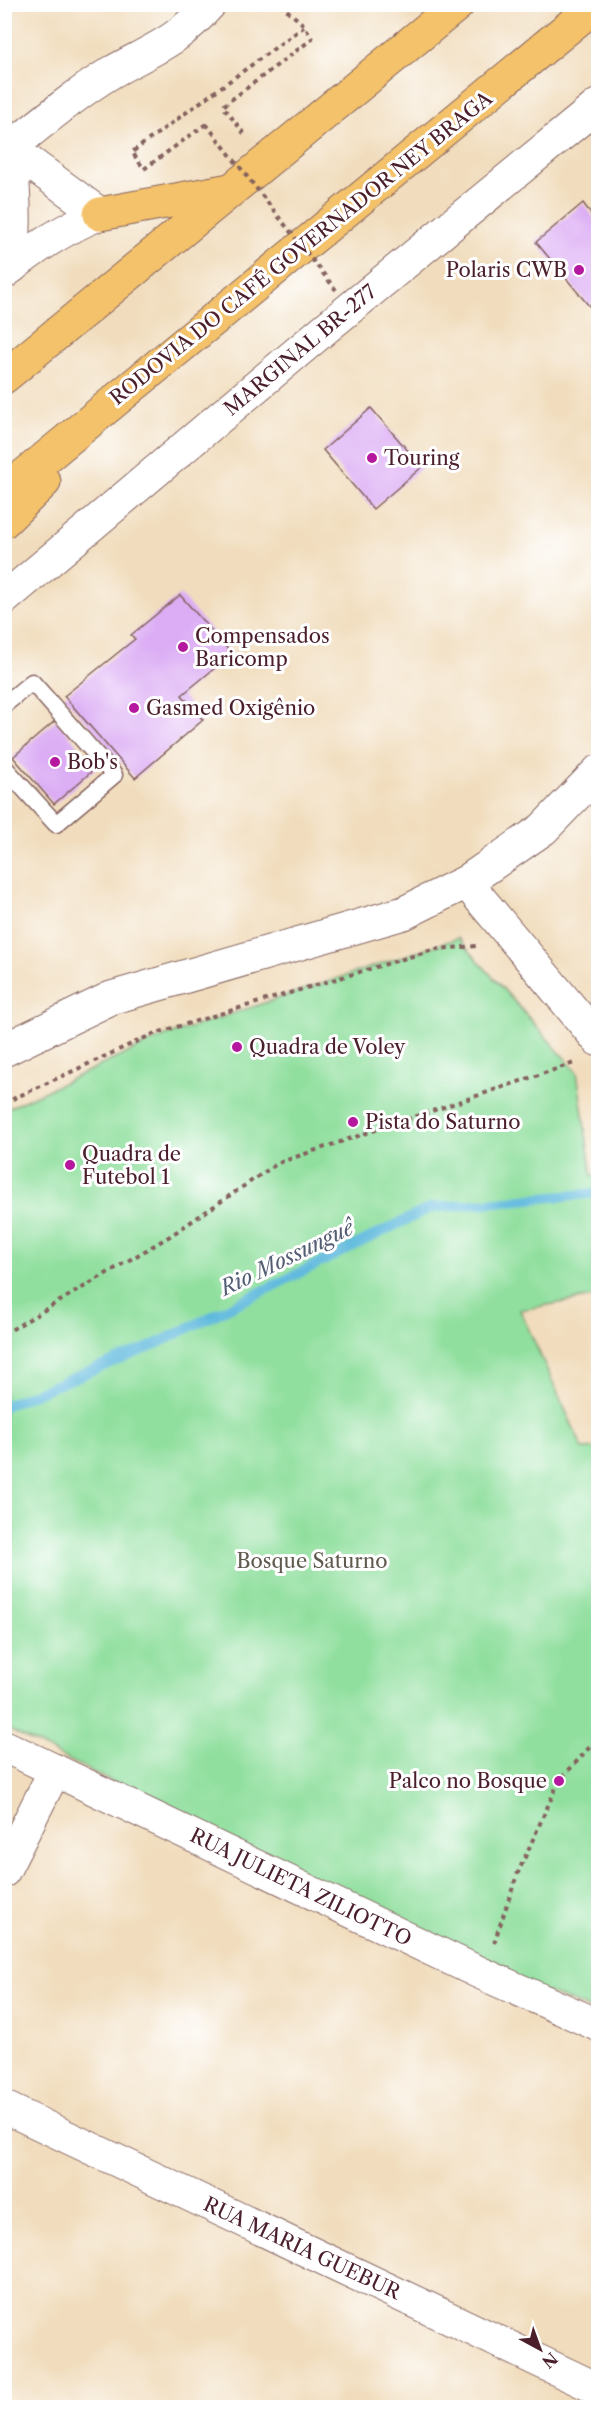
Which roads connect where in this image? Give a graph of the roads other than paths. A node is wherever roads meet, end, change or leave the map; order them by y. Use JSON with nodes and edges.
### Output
{"nodes":[{"id":1,"x":210,"y":4,"type":"edge"},
{"id":2,"x":458,"y":4,"type":"edge"},
{"id":3,"x":597,"y":4,"type":"edge"},
{"id":4,"x":598,"y":105,"type":"edge"},
{"id":5,"x":6,"y":147,"type":"edge"},
{"id":6,"x":232,"y":190,"type":"junction"},
{"id":7,"x":100,"y":214,"type":"junction"},
{"id":8,"x":8,"y":270,"type":"edge"},
{"id":9,"x":174,"y":353,"type":"junction"},
{"id":10,"x":4,"y":377,"type":"edge"},
{"id":11,"x":4,"y":492,"type":"edge"},
{"id":12,"x":4,"y":521,"type":"edge"},
{"id":13,"x":4,"y":599,"type":"edge"},
{"id":14,"x":4,"y":705,"type":"edge"},
{"id":15,"x":4,"y":767,"type":"edge"},
{"id":16,"x":598,"y":772,"type":"edge"},
{"id":17,"x":466,"y":882,"type":"junction"},
{"id":18,"x":598,"y":1040,"type":"edge"},
{"id":19,"x":4,"y":1050,"type":"edge"},
{"id":20,"x":4,"y":1746,"type":"edge"},
{"id":21,"x":55,"y":1770,"type":"junction"},
{"id":22,"x":4,"y":1871,"type":"edge"},
{"id":23,"x":598,"y":2025,"type":"edge"},
{"id":24,"x":4,"y":2107,"type":"edge"},
{"id":25,"x":598,"y":2389,"type":"edge"}],
"edges":[{"from":1,"to":5,"type":"street"},
{"from":2,"to":6,"type":"highway"},
{"from":3,"to":9,"type":"highway","name":"RODOVIA DO CAFÉ GOVERNADOR NEY BRAGA"},
{"from":4,"to":13,"type":"street","name":"MARGINAL BR-277"},
{"from":5,"to":7,"type":"street"},
{"from":5,"to":8,"type":"street"},
{"from":6,"to":7,"type":"highway"},
{"from":6,"to":10,"type":"highway"},
{"from":7,"to":8,"type":"street"},
{"from":9,"to":11,"type":"highway","name":"RODOVIA DO CAFÉ GOVERNADOR NEY BRAGA"},
{"from":9,"to":12,"type":"highway"},
{"from":14,"to":15,"type":"lane"},
{"from":16,"to":17,"type":"street"},
{"from":17,"to":18,"type":"street"},
{"from":17,"to":19,"type":"street"},
{"from":20,"to":21,"type":"street","name":"RUA JULIETA ZILIOTTO"},
{"from":21,"to":22,"type":"street"},
{"from":21,"to":23,"type":"street","name":"RUA JULIETA ZILIOTTO"},
{"from":24,"to":25,"type":"street","name":"RUA MARIA GUEBUR"}]}
